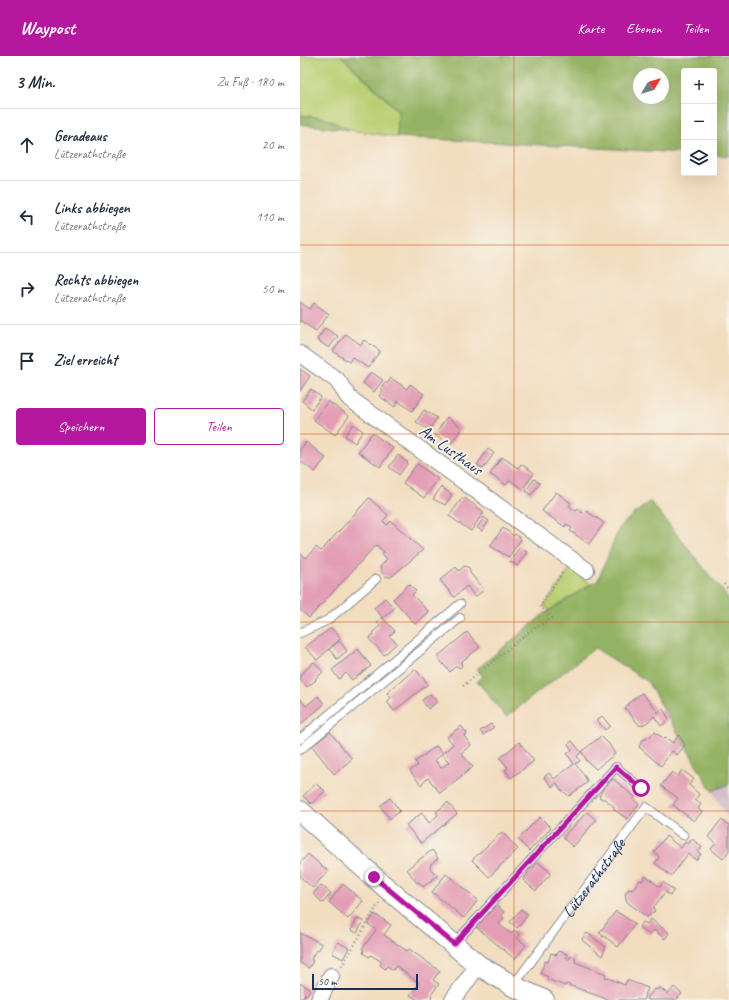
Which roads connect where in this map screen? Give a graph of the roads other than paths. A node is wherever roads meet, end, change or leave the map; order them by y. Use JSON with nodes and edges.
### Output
{"nodes":[{"id":1,"x":300,"y":354,"type":"edge"},
{"id":2,"x":586,"y":570,"type":"dead end"},
{"id":3,"x":376,"y":578,"type":"dead end"},
{"id":4,"x":460,"y":604,"type":"dead end"},
{"id":5,"x":460,"y":618,"type":"dead end"},
{"id":6,"x":300,"y":633,"type":"edge"},
{"id":7,"x":300,"y":738,"type":"edge"},
{"id":8,"x":300,"y":750,"type":"edge"},
{"id":9,"x":641,"y":788,"type":"dead end"},
{"id":10,"x":300,"y":811,"type":"edge"},
{"id":11,"x":683,"y":835,"type":"dead end"},
{"id":12,"x":454,"y":944,"type":"junction"},
{"id":13,"x":478,"y":965,"type":"junction"},
{"id":14,"x":331,"y":976,"type":"road end"},
{"id":15,"x":513,"y":986,"type":"junction"},
{"id":16,"x":319,"y":1000,"type":"edge"},
{"id":17,"x":453,"y":1000,"type":"edge"},
{"id":18,"x":544,"y":1000,"type":"edge"}],
"edges":[{"from":1,"to":2,"type":"street","name":"Am Lusthaus"},
{"from":3,"to":6,"type":"lane"},
{"from":4,"to":7,"type":"lane"},
{"from":5,"to":8,"type":"lane"},
{"from":9,"to":12,"type":"lane"},
{"from":10,"to":12,"type":"street"},
{"from":11,"to":15,"type":"lane","name":"Lützerathstraße"},
{"from":12,"to":13,"type":"street"},
{"from":13,"to":15,"type":"street"},
{"from":13,"to":17,"type":"street"},
{"from":14,"to":16,"type":"street"},
{"from":15,"to":18,"type":"street"}]}
